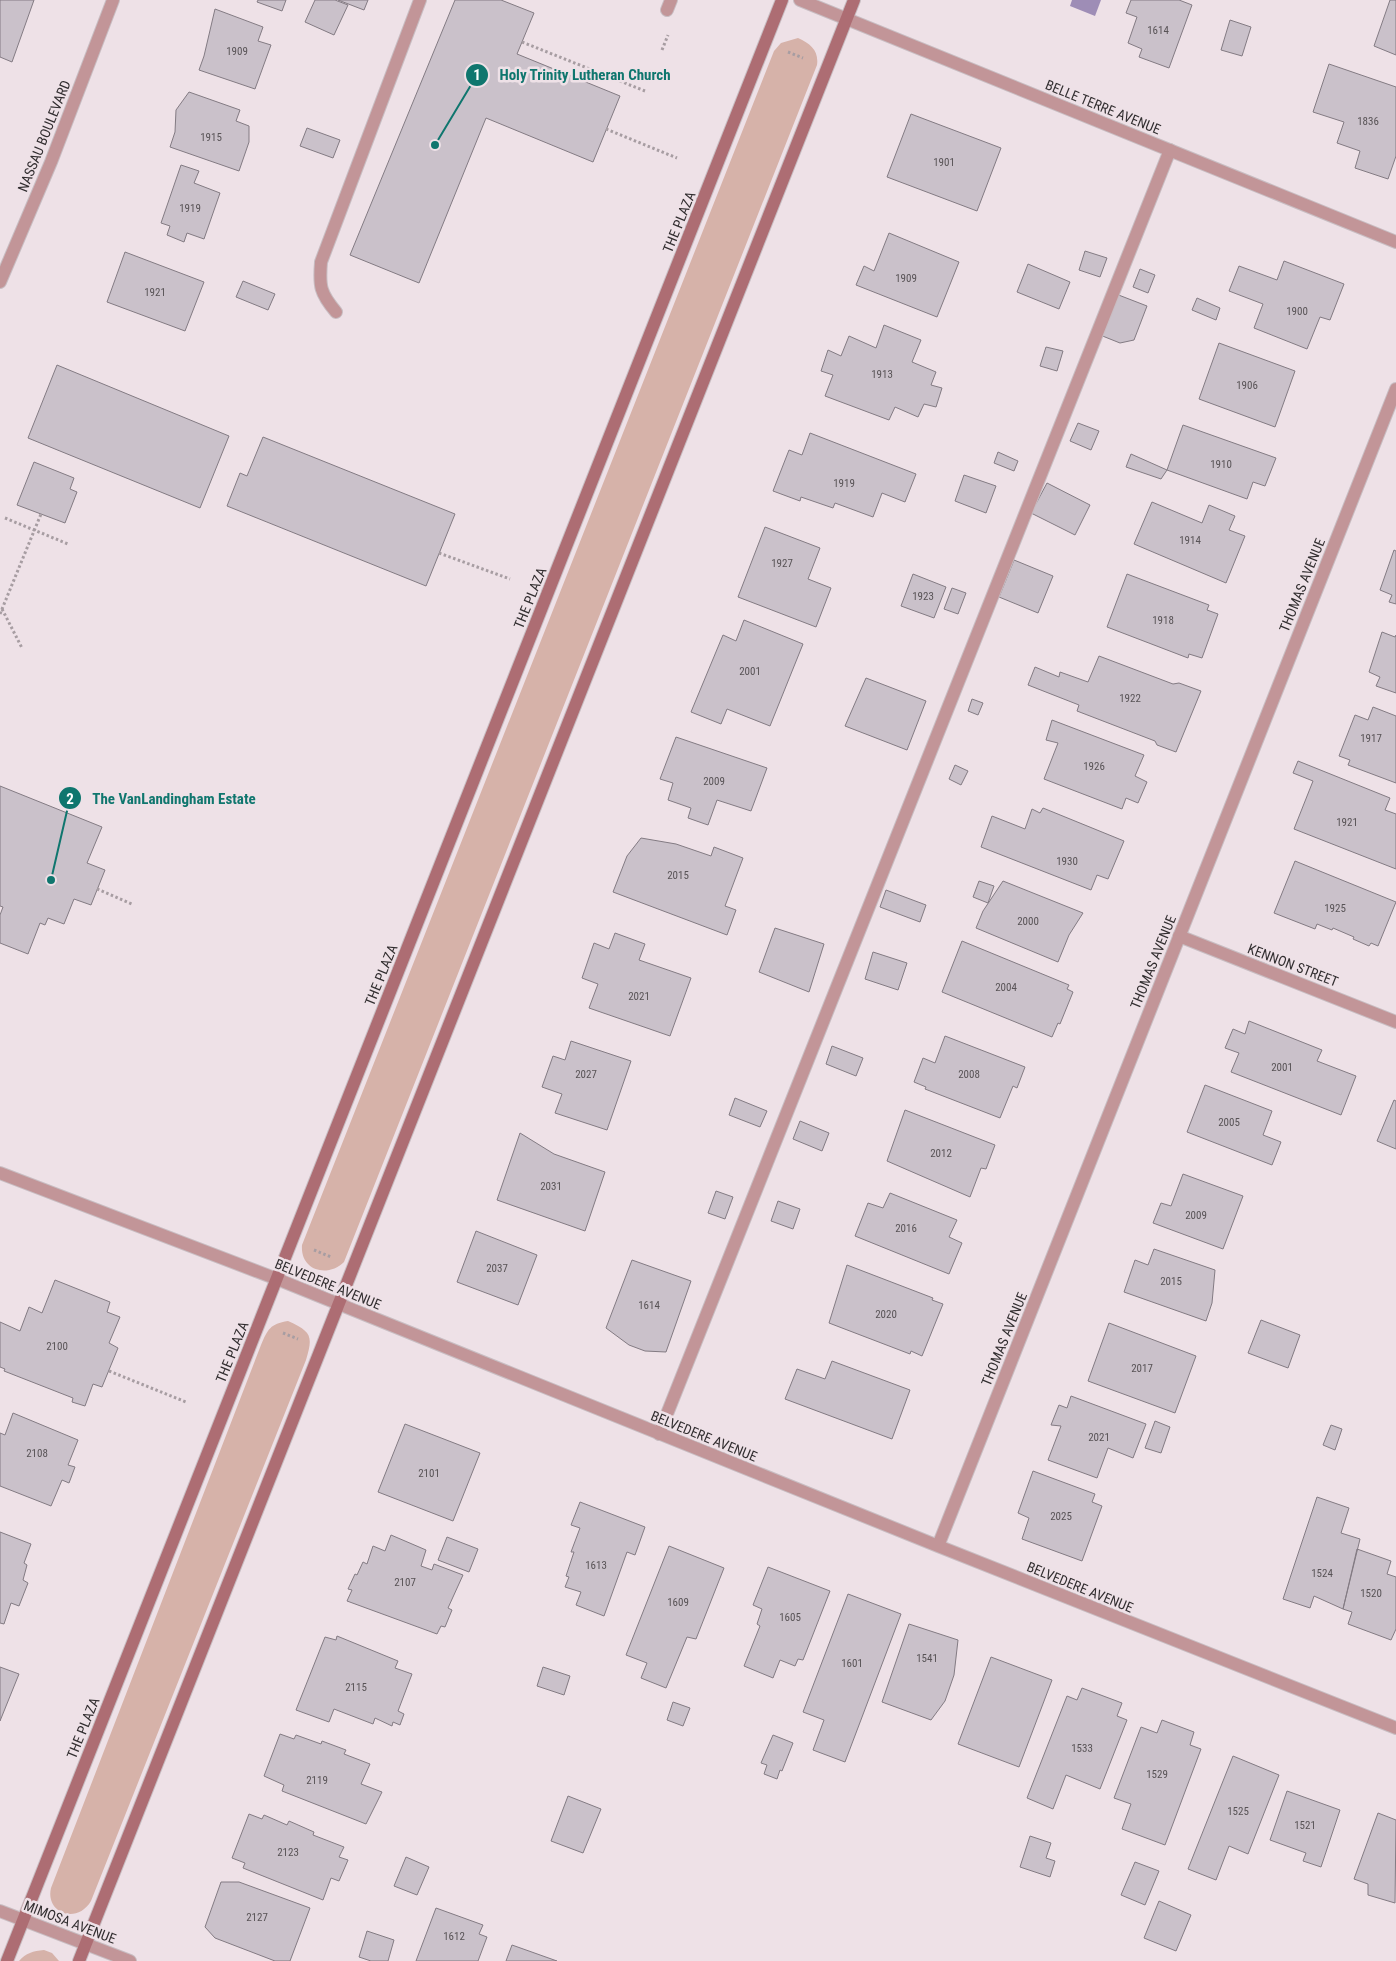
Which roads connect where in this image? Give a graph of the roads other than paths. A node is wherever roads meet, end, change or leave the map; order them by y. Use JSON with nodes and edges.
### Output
{"nodes":[{"id":1,"x":113,"y":0,"type":"edge"},
{"id":2,"x":420,"y":0,"type":"edge"},
{"id":3,"x":782,"y":0,"type":"edge"},
{"id":4,"x":800,"y":0,"type":"edge"},
{"id":5,"x":854,"y":0,"type":"edge"},
{"id":6,"x":846,"y":18,"type":"junction"},
{"id":7,"x":1170,"y":150,"type":"junction"},
{"id":8,"x":1396,"y":242,"type":"edge"},
{"id":9,"x":0,"y":282,"type":"edge"},
{"id":10,"x":336,"y":312,"type":"dead end"},
{"id":11,"x":1396,"y":389,"type":"edge"},
{"id":12,"x":1179,"y":936,"type":"junction"},
{"id":13,"x":1396,"y":1022,"type":"edge"},
{"id":14,"x":0,"y":1174,"type":"edge"},
{"id":15,"x":277,"y":1279,"type":"junction"},
{"id":16,"x":338,"y":1304,"type":"junction"},
{"id":17,"x":659,"y":1434,"type":"junction"},
{"id":18,"x":938,"y":1546,"type":"junction"},
{"id":19,"x":1396,"y":1728,"type":"edge"},
{"id":20,"x":0,"y":1911,"type":"edge"},
{"id":21,"x":23,"y":1920,"type":"junction"},
{"id":22,"x":86,"y":1944,"type":"junction"},
{"id":23,"x":7,"y":1961,"type":"edge"},
{"id":24,"x":79,"y":1961,"type":"edge"},
{"id":25,"x":130,"y":1961,"type":"edge"}],
"edges":[{"from":1,"to":9,"type":"street","name":"NASSAU BOULEVARD"},
{"from":2,"to":10,"type":"street"},
{"from":3,"to":15,"type":"main road","name":"THE PLAZA"},
{"from":4,"to":6,"type":"street","name":"BELLE TERRE AVENUE"},
{"from":5,"to":6,"type":"main road"},
{"from":6,"to":7,"type":"street","name":"BELLE TERRE AVENUE"},
{"from":6,"to":16,"type":"main road"},
{"from":7,"to":8,"type":"street","name":"BELLE TERRE AVENUE"},
{"from":7,"to":17,"type":"street"},
{"from":11,"to":12,"type":"street","name":"THOMAS AVENUE"},
{"from":12,"to":13,"type":"street","name":"KENNON STREET"},
{"from":12,"to":18,"type":"street","name":"THOMAS AVENUE"},
{"from":14,"to":15,"type":"street","name":"BELVEDERE AVENUE"},
{"from":15,"to":16,"type":"street","name":"BELVEDERE AVENUE"},
{"from":15,"to":21,"type":"main road","name":"THE PLAZA"},
{"from":16,"to":17,"type":"street","name":"BELVEDERE AVENUE"},
{"from":16,"to":22,"type":"main road"},
{"from":17,"to":18,"type":"street","name":"BELVEDERE AVENUE"},
{"from":18,"to":19,"type":"street","name":"BELVEDERE AVENUE"},
{"from":20,"to":21,"type":"street","name":"MIMOSA AVENUE"},
{"from":21,"to":22,"type":"street","name":"MIMOSA AVENUE"},
{"from":21,"to":23,"type":"main road","name":"THE PLAZA"},
{"from":22,"to":24,"type":"main road"},
{"from":22,"to":25,"type":"street","name":"MIMOSA AVENUE"}]}
